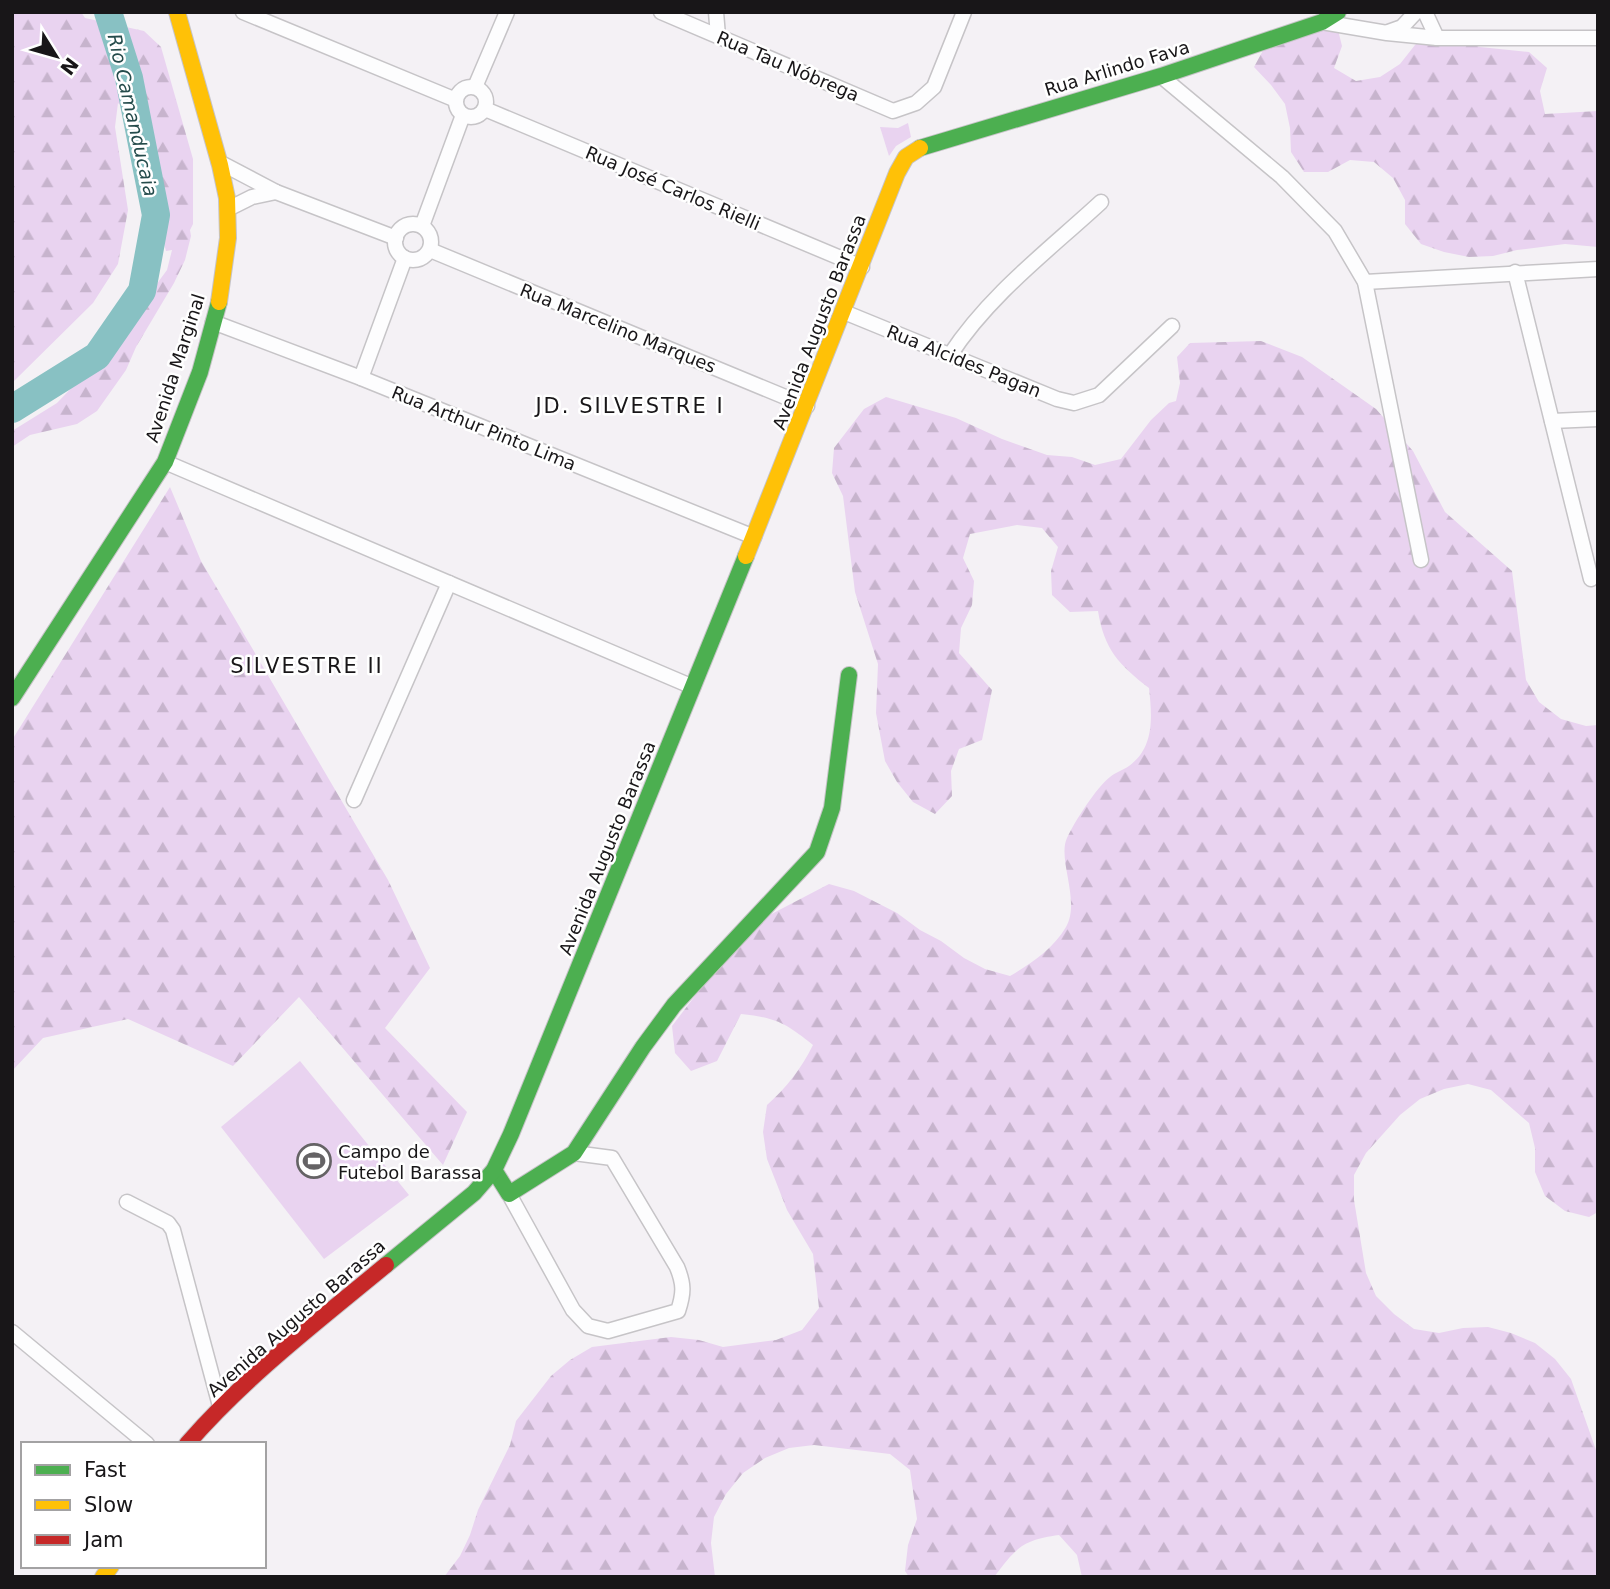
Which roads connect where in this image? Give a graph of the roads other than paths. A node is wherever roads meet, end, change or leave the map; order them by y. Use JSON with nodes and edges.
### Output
{"nodes":[{"id":1,"x":243,"y":12,"type":"edge"},
{"id":2,"x":507,"y":12,"type":"edge"},
{"id":3,"x":661,"y":12,"type":"edge"},
{"id":4,"x":716,"y":12,"type":"edge"},
{"id":5,"x":964,"y":12,"type":"edge"},
{"id":6,"x":1339,"y":12,"type":"edge"},
{"id":7,"x":1416,"y":12,"type":"edge"},
{"id":8,"x":1425,"y":12,"type":"edge"},
{"id":9,"x":182,"y":14,"type":"edge"},
{"id":10,"x":1322,"y":22,"type":"junction"},
{"id":11,"x":1387,"y":33,"type":"junction"},
{"id":12,"x":718,"y":36,"type":"junction"},
{"id":13,"x":1437,"y":37,"type":"junction"},
{"id":14,"x":1598,"y":38,"type":"edge"},
{"id":15,"x":1161,"y":76,"type":"junction"},
{"id":16,"x":475,"y":87,"type":"junction"},
{"id":17,"x":456,"y":100,"type":"junction"},
{"id":18,"x":485,"y":109,"type":"junction"},
{"id":19,"x":463,"y":115,"type":"junction"},
{"id":20,"x":906,"y":157,"type":"joint"},
{"id":21,"x":219,"y":162,"type":"junction"},
{"id":22,"x":276,"y":192,"type":"junction"},
{"id":23,"x":1101,"y":202,"type":"dead end"},
{"id":24,"x":228,"y":209,"type":"junction"},
{"id":25,"x":422,"y":226,"type":"junction"},
{"id":26,"x":396,"y":238,"type":"junction"},
{"id":27,"x":429,"y":250,"type":"junction"},
{"id":28,"x":405,"y":258,"type":"junction"},
{"id":29,"x":862,"y":267,"type":"junction"},
{"id":30,"x":1598,"y":269,"type":"edge"},
{"id":31,"x":1515,"y":272,"type":"junction"},
{"id":32,"x":1364,"y":282,"type":"junction"},
{"id":33,"x":844,"y":312,"type":"junction"},
{"id":34,"x":213,"y":322,"type":"junction"},
{"id":35,"x":1172,"y":326,"type":"dead end"},
{"id":36,"x":950,"y":355,"type":"junction"},
{"id":37,"x":361,"y":378,"type":"junction"},
{"id":38,"x":807,"y":406,"type":"junction"},
{"id":39,"x":1598,"y":419,"type":"edge"},
{"id":40,"x":1552,"y":421,"type":"junction"},
{"id":41,"x":165,"y":462,"type":"junction"},
{"id":42,"x":754,"y":537,"type":"junction"},
{"id":43,"x":1420,"y":560,"type":"dead end"},
{"id":44,"x":1591,"y":579,"type":"dead end"},
{"id":45,"x":449,"y":583,"type":"junction"},
{"id":46,"x":849,"y":676,"type":"dead end"},
{"id":47,"x":694,"y":687,"type":"junction"},
{"id":48,"x":12,"y":698,"type":"edge"},
{"id":49,"x":354,"y":800,"type":"dead end"},
{"id":50,"x":574,"y":1153,"type":"junction"},
{"id":51,"x":494,"y":1170,"type":"junction"},
{"id":52,"x":509,"y":1194,"type":"junction"},
{"id":53,"x":127,"y":1202,"type":"dead end"},
{"id":54,"x":12,"y":1332,"type":"edge"},
{"id":55,"x":220,"y":1406,"type":"junction"},
{"id":56,"x":146,"y":1442,"type":"edge"},
{"id":57,"x":189,"y":1442,"type":"edge"}],
"edges":[{"from":1,"to":17,"type":"street"},
{"from":2,"to":16,"type":"street"},
{"from":3,"to":12,"type":"street","name":"Rua Tau Nóbrega"},
{"from":4,"to":12,"type":"street"},
{"from":5,"to":12,"type":"street","name":"Rua Tau Nóbrega"},
{"from":6,"to":10,"type":"street","name":"Rua Arlindo Fava"},
{"from":7,"to":11,"type":"street"},
{"from":8,"to":13,"type":"street"},
{"from":9,"to":21,"type":"street","name":"Avenida Marginal"},
{"from":10,"to":11,"type":"street"},
{"from":10,"to":15,"type":"street","name":"Rua Arlindo Fava"},
{"from":11,"to":13,"type":"street"},
{"from":13,"to":14,"type":"street"},
{"from":15,"to":20,"type":"street","name":"Rua Arlindo Fava"},
{"from":15,"to":32,"type":"street"},
{"from":16,"to":17,"type":"street"},
{"from":16,"to":18,"type":"street"},
{"from":17,"to":19,"type":"street"},
{"from":18,"to":19,"type":"street"},
{"from":18,"to":29,"type":"street","name":"Rua José Carlos Rielli"},
{"from":19,"to":25,"type":"street"},
{"from":20,"to":29,"type":"street","name":"Avenida Augusto Barassa"},
{"from":21,"to":22,"type":"street"},
{"from":21,"to":24,"type":"street","name":"Avenida Marginal"},
{"from":22,"to":24,"type":"street"},
{"from":22,"to":26,"type":"street"},
{"from":23,"to":36,"type":"street"},
{"from":24,"to":34,"type":"street","name":"Avenida Marginal"},
{"from":25,"to":26,"type":"street"},
{"from":25,"to":27,"type":"street"},
{"from":26,"to":28,"type":"street"},
{"from":27,"to":28,"type":"street"},
{"from":27,"to":38,"type":"street","name":"Rua Marcelino Marques"},
{"from":28,"to":37,"type":"street"},
{"from":29,"to":33,"type":"street","name":"Avenida Augusto Barassa"},
{"from":30,"to":31,"type":"street"},
{"from":31,"to":32,"type":"street"},
{"from":31,"to":40,"type":"street"},
{"from":32,"to":43,"type":"street"},
{"from":33,"to":36,"type":"street","name":"Rua Alcides Pagan"},
{"from":33,"to":38,"type":"street","name":"Avenida Augusto Barassa"},
{"from":34,"to":37,"type":"street","name":"Rua Arthur Pinto Lima"},
{"from":34,"to":41,"type":"street","name":"Avenida Marginal"},
{"from":35,"to":36,"type":"street","name":"Rua Alcides Pagan"},
{"from":37,"to":42,"type":"street","name":"Rua Arthur Pinto Lima"},
{"from":38,"to":42,"type":"street","name":"Avenida Augusto Barassa"},
{"from":39,"to":40,"type":"street"},
{"from":40,"to":44,"type":"street"},
{"from":41,"to":45,"type":"street"},
{"from":41,"to":48,"type":"street","name":"Avenida Marginal"},
{"from":42,"to":47,"type":"street","name":"Avenida Augusto Barassa"},
{"from":45,"to":47,"type":"street"},
{"from":45,"to":49,"type":"street"},
{"from":46,"to":50,"type":"street"},
{"from":47,"to":51,"type":"street","name":"Avenida Augusto Barassa"},
{"from":50,"to":52,"type":"street"},
{"from":50,"to":52,"type":"street"},
{"from":51,"to":52,"type":"street"},
{"from":51,"to":55,"type":"street","name":"Avenida Augusto Barassa"},
{"from":53,"to":55,"type":"street"},
{"from":54,"to":56,"type":"street"},
{"from":55,"to":57,"type":"street","name":"Avenida Augusto Barassa"}]}
